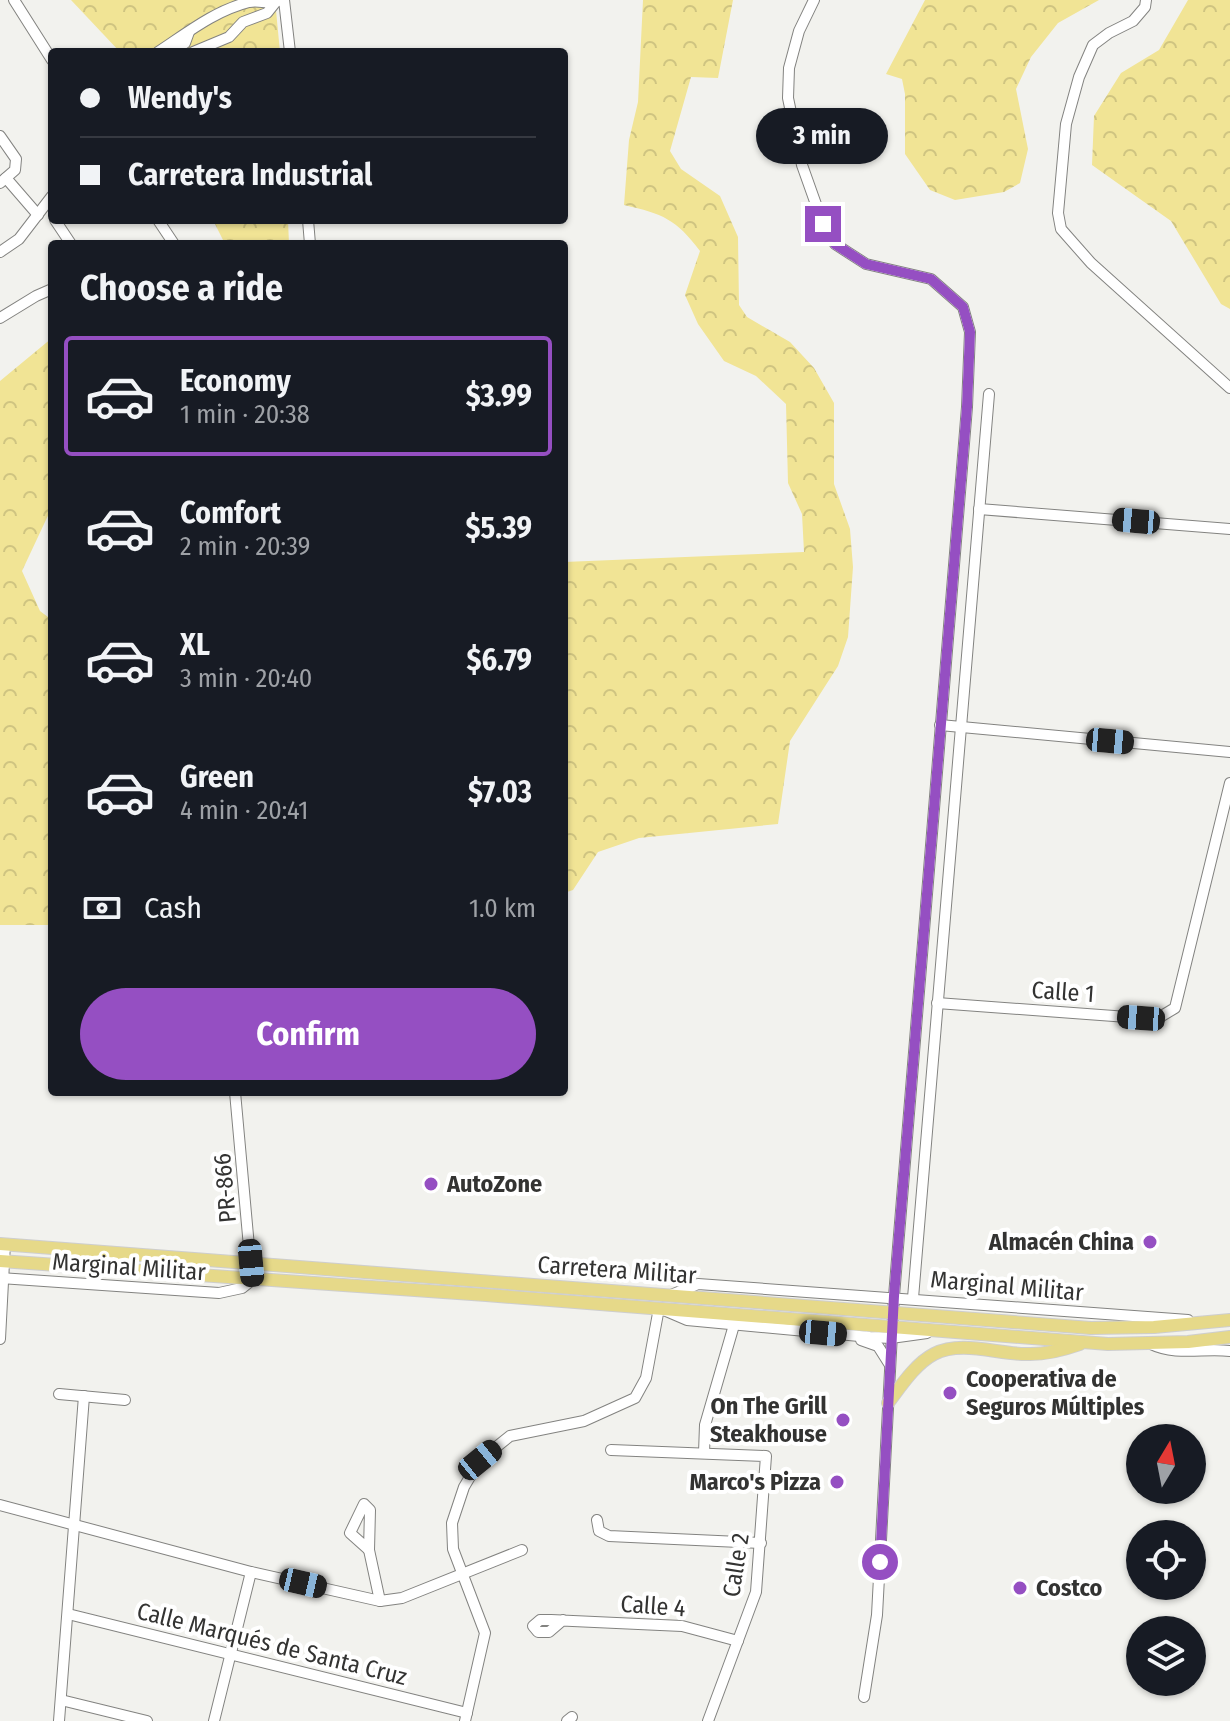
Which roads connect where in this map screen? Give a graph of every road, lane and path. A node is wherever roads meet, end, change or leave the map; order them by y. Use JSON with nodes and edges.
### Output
{"nodes":[{"id":1,"x":14,"y":0,"type":"edge"},
{"id":2,"x":814,"y":0,"type":"edge"},
{"id":3,"x":1146,"y":0,"type":"edge"},
{"id":4,"x":280,"y":1,"type":"edge"},
{"id":5,"x":235,"y":7,"type":"junction"},
{"id":6,"x":243,"y":22,"type":"junction"},
{"id":7,"x":189,"y":32,"type":"junction"},
{"id":8,"x":164,"y":48,"type":"edge"},
{"id":9,"x":177,"y":48,"type":"edge"},
{"id":10,"x":194,"y":48,"type":"edge"},
{"id":11,"x":203,"y":48,"type":"edge"},
{"id":12,"x":289,"y":48,"type":"edge"},
{"id":13,"x":48,"y":54,"type":"edge"},
{"id":14,"x":0,"y":136,"type":"edge"},
{"id":15,"x":3,"y":180,"type":"edge"},
{"id":16,"x":48,"y":207,"type":"edge"},
{"id":17,"x":38,"y":215,"type":"junction"},
{"id":18,"x":0,"y":252,"type":"edge"},
{"id":19,"x":48,"y":291,"type":"edge"},
{"id":20,"x":0,"y":318,"type":"edge"},
{"id":21,"x":1230,"y":388,"type":"edge"},
{"id":22,"x":989,"y":394,"type":"dead end"},
{"id":23,"x":979,"y":509,"type":"junction"},
{"id":24,"x":1230,"y":529,"type":"edge"},
{"id":25,"x":940,"y":725,"type":"junction"},
{"id":26,"x":961,"y":728,"type":"junction"},
{"id":27,"x":1230,"y":752,"type":"edge"},
{"id":28,"x":1230,"y":783,"type":"edge"},
{"id":29,"x":937,"y":1003,"type":"junction"},
{"id":30,"x":235,"y":1096,"type":"edge"},
{"id":31,"x":3,"y":1244,"type":"edge"},
{"id":32,"x":3,"y":1262,"type":"edge"},
{"id":33,"x":251,"y":1263,"type":"junction"},
{"id":34,"x":2,"y":1278,"type":"edge"},
{"id":35,"x":252,"y":1280,"type":"junction"},
{"id":36,"x":669,"y":1296,"type":"junction"},
{"id":37,"x":894,"y":1296,"type":"junction"},
{"id":38,"x":913,"y":1298,"type":"junction"},
{"id":39,"x":659,"y":1308,"type":"junction"},
{"id":40,"x":893,"y":1313,"type":"junction"},
{"id":41,"x":1224,"y":1321,"type":"edge"},
{"id":42,"x":734,"y":1325,"type":"junction"},
{"id":43,"x":892,"y":1332,"type":"junction"},
{"id":44,"x":852,"y":1336,"type":"junction"},
{"id":45,"x":1230,"y":1337,"type":"edge"},
{"id":46,"x":0,"y":1339,"type":"edge"},
{"id":47,"x":1087,"y":1342,"type":"junction"},
{"id":48,"x":1151,"y":1344,"type":"junction"},
{"id":49,"x":1230,"y":1351,"type":"edge"},
{"id":50,"x":890,"y":1366,"type":"junction"},
{"id":51,"x":59,"y":1394,"type":"dead end"},
{"id":52,"x":84,"y":1396,"type":"junction"},
{"id":53,"x":125,"y":1400,"type":"dead end"},
{"id":54,"x":888,"y":1403,"type":"junction"},
{"id":55,"x":611,"y":1450,"type":"dead end"},
{"id":56,"x":704,"y":1453,"type":"junction"},
{"id":57,"x":0,"y":1505,"type":"edge"},
{"id":58,"x":597,"y":1520,"type":"dead end"},
{"id":59,"x":74,"y":1526,"type":"junction"},
{"id":60,"x":761,"y":1543,"type":"junction"},
{"id":61,"x":369,"y":1550,"type":"dead end"},
{"id":62,"x":522,"y":1550,"type":"dead end"},
{"id":63,"x":251,"y":1572,"type":"junction"},
{"id":64,"x":462,"y":1574,"type":"junction"},
{"id":65,"x":380,"y":1601,"type":"junction"},
{"id":66,"x":68,"y":1614,"type":"junction"},
{"id":67,"x":563,"y":1620,"type":"dead end"},
{"id":68,"x":738,"y":1641,"type":"junction"},
{"id":69,"x":230,"y":1654,"type":"junction"},
{"id":70,"x":864,"y":1697,"type":"dead end"},
{"id":71,"x":61,"y":1700,"type":"junction"},
{"id":72,"x":466,"y":1717,"type":"edge"},
{"id":73,"x":59,"y":1721,"type":"edge"},
{"id":74,"x":147,"y":1721,"type":"edge"},
{"id":75,"x":214,"y":1721,"type":"edge"},
{"id":76,"x":708,"y":1721,"type":"edge"}],
"edges":[{"from":1,"to":13,"type":"street"},
{"from":2,"to":25,"type":"street"},
{"from":3,"to":21,"type":"street"},
{"from":4,"to":5,"type":"street"},
{"from":4,"to":6,"type":"street"},
{"from":4,"to":12,"type":"street"},
{"from":5,"to":6,"type":"street"},
{"from":5,"to":7,"type":"street"},
{"from":6,"to":11,"type":"street"},
{"from":7,"to":8,"type":"street"},
{"from":7,"to":9,"type":"street"},
{"from":7,"to":10,"type":"street"},
{"from":14,"to":15,"type":"street"},
{"from":15,"to":17,"type":"street"},
{"from":16,"to":17,"type":"street"},
{"from":17,"to":18,"type":"street"},
{"from":19,"to":20,"type":"street"},
{"from":22,"to":23,"type":"street"},
{"from":23,"to":24,"type":"street"},
{"from":23,"to":26,"type":"street"},
{"from":25,"to":26,"type":"street"},
{"from":25,"to":37,"type":"street"},
{"from":26,"to":27,"type":"street"},
{"from":26,"to":29,"type":"street"},
{"from":28,"to":29,"type":"street","name":"Calle 1"},
{"from":29,"to":38,"type":"street"},
{"from":30,"to":33,"type":"street","name":"PR-866","number":"PR-866"},
{"from":31,"to":32,"type":"street"},
{"from":31,"to":33,"type":"main road","name":"Carretera Militar"},
{"from":32,"to":34,"type":"street"},
{"from":32,"to":35,"type":"main road","name":"Carretera Militar"},
{"from":33,"to":35,"type":"street","name":"PR-866","number":"PR-866"},
{"from":33,"to":36,"type":"main road","name":"Carretera Militar"},
{"from":34,"to":35,"type":"street","name":"Marginal Militar"},
{"from":34,"to":46,"type":"street"},
{"from":35,"to":39,"type":"main road","name":"Carretera Militar"},
{"from":36,"to":37,"type":"street","name":"Marginal Militar"},
{"from":36,"to":40,"type":"main road","name":"Carretera Militar"},
{"from":37,"to":38,"type":"street","name":"Marginal Militar"},
{"from":37,"to":40,"type":"street"},
{"from":38,"to":41,"type":"street","name":"Marginal Militar"},
{"from":39,"to":42,"type":"street"},
{"from":39,"to":43,"type":"main road","name":"Carretera Militar"},
{"from":39,"to":64,"type":"street"},
{"from":40,"to":41,"type":"main road","name":"Carretera Militar"},
{"from":40,"to":43,"type":"street"},
{"from":42,"to":44,"type":"street"},
{"from":42,"to":56,"type":"street"},
{"from":43,"to":44,"type":"street"},
{"from":43,"to":47,"type":"main road","name":"Carretera Militar"},
{"from":43,"to":50,"type":"street"},
{"from":44,"to":50,"type":"street"},
{"from":45,"to":48,"type":"main road","name":"Carretera Militar"},
{"from":47,"to":48,"type":"main road","name":"Carretera Militar"},
{"from":47,"to":54,"type":"main road"},
{"from":48,"to":49,"type":"street"},
{"from":50,"to":54,"type":"street"},
{"from":51,"to":52,"type":"street"},
{"from":52,"to":53,"type":"street"},
{"from":52,"to":59,"type":"street"},
{"from":54,"to":70,"type":"street"},
{"from":55,"to":56,"type":"street"},
{"from":56,"to":60,"type":"street","name":"Calle 2"},
{"from":57,"to":59,"type":"street"},
{"from":58,"to":60,"type":"street"},
{"from":59,"to":63,"type":"street"},
{"from":59,"to":66,"type":"street"},
{"from":60,"to":68,"type":"street","name":"Calle 2"},
{"from":61,"to":65,"type":"street"},
{"from":62,"to":64,"type":"street"},
{"from":63,"to":65,"type":"street"},
{"from":63,"to":69,"type":"street"},
{"from":64,"to":65,"type":"street"},
{"from":64,"to":72,"type":"street"},
{"from":66,"to":69,"type":"street","name":"Calle Marqués de Santa Cruz"},
{"from":66,"to":71,"type":"street"},
{"from":67,"to":68,"type":"street","name":"Calle 4"},
{"from":68,"to":76,"type":"street","name":"Calle 2"},
{"from":69,"to":72,"type":"street","name":"Calle Marqués de Santa Cruz"},
{"from":69,"to":75,"type":"street"},
{"from":71,"to":73,"type":"street"},
{"from":71,"to":74,"type":"street"}]}
